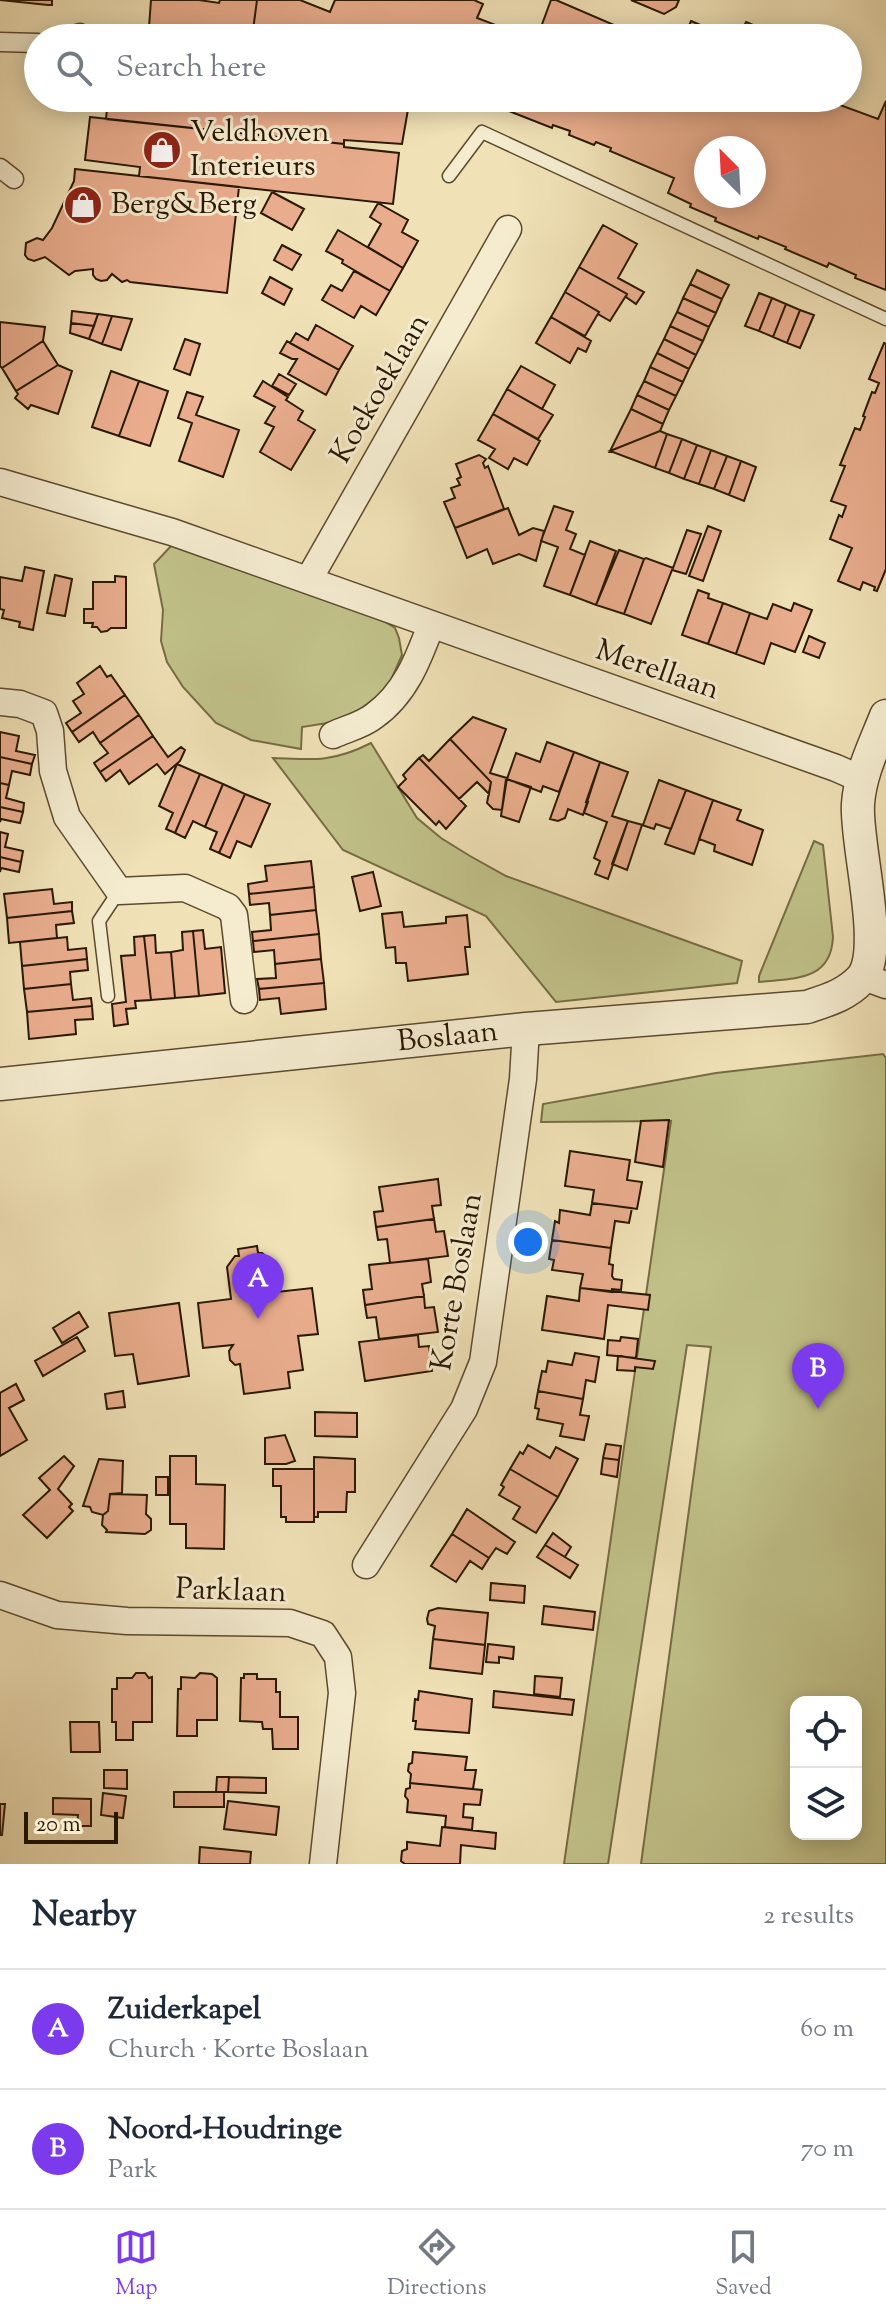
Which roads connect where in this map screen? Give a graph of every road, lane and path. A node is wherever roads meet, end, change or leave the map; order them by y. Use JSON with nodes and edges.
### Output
{"nodes":[{"id":1,"x":0,"y":42,"type":"edge"},
{"id":2,"x":24,"y":43,"type":"edge"},
{"id":3,"x":449,"y":176,"type":"dead end"},
{"id":4,"x":508,"y":229,"type":"dead end"},
{"id":5,"x":886,"y":319,"type":"edge"},
{"id":6,"x":0,"y":482,"type":"edge"},
{"id":7,"x":309,"y":579,"type":"junction"},
{"id":8,"x":431,"y":625,"type":"junction"},
{"id":9,"x":0,"y":702,"type":"edge"},
{"id":10,"x":886,"y":716,"type":"edge"},
{"id":11,"x":333,"y":735,"type":"dead end"},
{"id":12,"x":861,"y":779,"type":"junction"},
{"id":13,"x":119,"y":891,"type":"junction"},
{"id":14,"x":875,"y":981,"type":"edge"},
{"id":15,"x":108,"y":996,"type":"dead end"},
{"id":16,"x":244,"y":1000,"type":"dead end"},
{"id":17,"x":526,"y":1029,"type":"junction"},
{"id":18,"x":0,"y":1084,"type":"edge"},
{"id":19,"x":366,"y":1565,"type":"dead end"},
{"id":20,"x":0,"y":1595,"type":"edge"},
{"id":21,"x":323,"y":1864,"type":"edge"}],
"edges":[{"from":1,"to":2,"type":"street"},
{"from":3,"to":5,"type":"lane"},
{"from":4,"to":7,"type":"street","name":"Koekoeklaan"},
{"from":6,"to":7,"type":"street","name":"Merellaan"},
{"from":7,"to":8,"type":"street","name":"Merellaan"},
{"from":8,"to":11,"type":"street"},
{"from":8,"to":12,"type":"street","name":"Merellaan"},
{"from":9,"to":13,"type":"street"},
{"from":10,"to":12,"type":"street"},
{"from":12,"to":14,"type":"street"},
{"from":13,"to":15,"type":"lane"},
{"from":13,"to":16,"type":"street"},
{"from":14,"to":17,"type":"street","name":"Boslaan"},
{"from":17,"to":18,"type":"street","name":"Boslaan"},
{"from":17,"to":19,"type":"street","name":"Korte Boslaan"},
{"from":20,"to":21,"type":"street","name":"Parklaan"}]}
